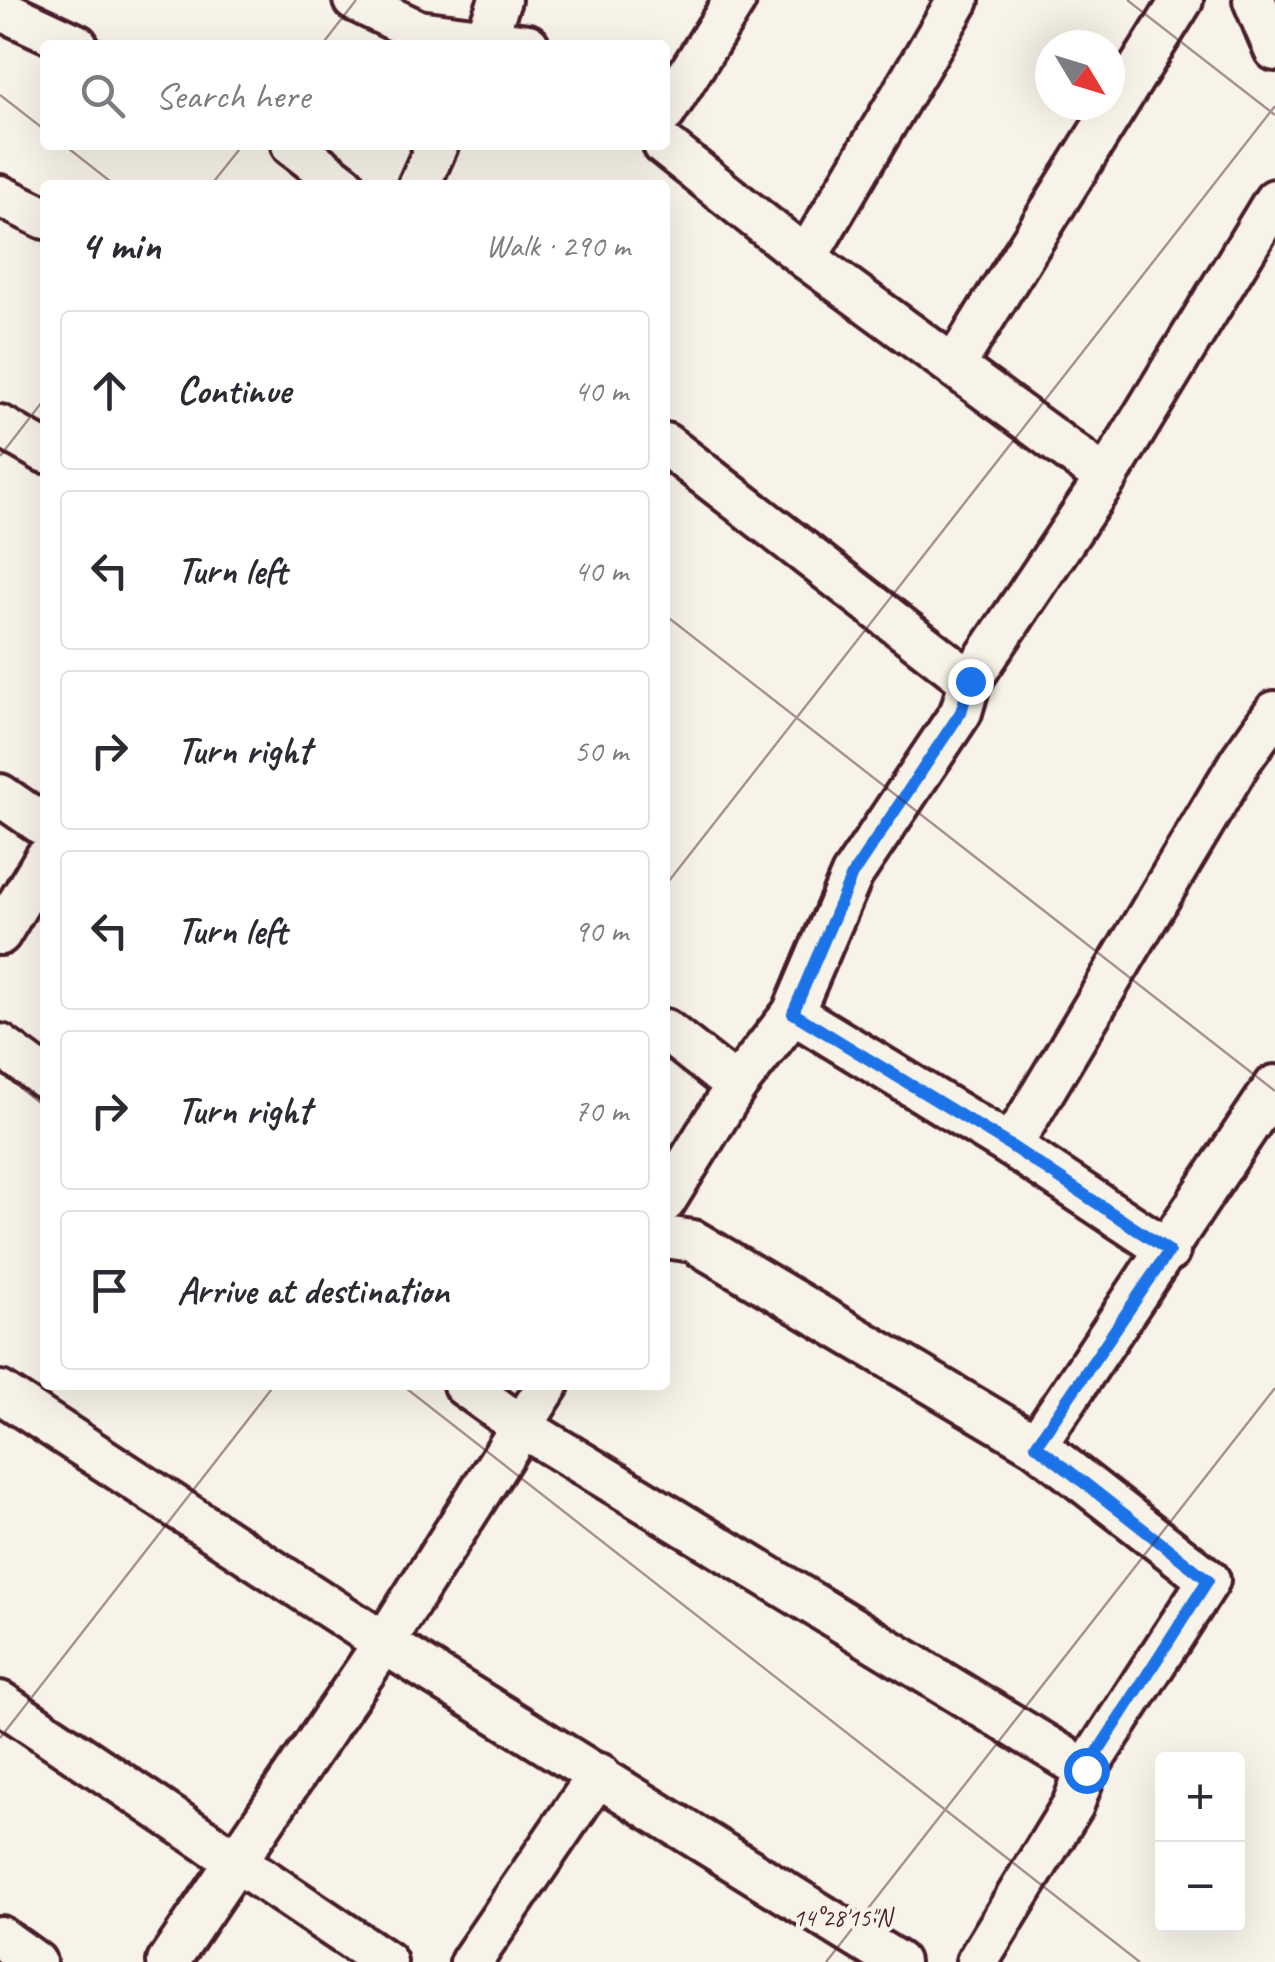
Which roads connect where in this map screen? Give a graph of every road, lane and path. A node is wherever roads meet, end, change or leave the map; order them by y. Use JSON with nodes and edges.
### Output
{"nodes":[{"id":1,"x":354,"y":0,"type":"edge"},
{"id":2,"x":500,"y":0,"type":"edge"},
{"id":3,"x":735,"y":0,"type":"edge"},
{"id":4,"x":958,"y":0,"type":"edge"},
{"id":5,"x":1182,"y":0,"type":"edge"},
{"id":6,"x":1254,"y":0,"type":"edge"},
{"id":7,"x":0,"y":10,"type":"edge"},
{"id":8,"x":67,"y":40,"type":"edge"},
{"id":9,"x":468,"y":40,"type":"edge"},
{"id":10,"x":485,"y":40,"type":"edge"},
{"id":11,"x":1275,"y":50,"type":"edge"},
{"id":12,"x":670,"y":104,"type":"edge"},
{"id":13,"x":298,"y":150,"type":"edge"},
{"id":14,"x":435,"y":150,"type":"edge"},
{"id":15,"x":670,"y":150,"type":"edge"},
{"id":16,"x":338,"y":180,"type":"edge"},
{"id":17,"x":421,"y":180,"type":"edge"},
{"id":18,"x":0,"y":196,"type":"edge"},
{"id":19,"x":1275,"y":200,"type":"edge"},
{"id":20,"x":40,"y":216,"type":"edge"},
{"id":21,"x":806,"y":258,"type":"junction"},
{"id":22,"x":954,"y":366,"type":"junction"},
{"id":23,"x":0,"y":426,"type":"edge"},
{"id":24,"x":670,"y":448,"type":"edge"},
{"id":25,"x":40,"y":449,"type":"edge"},
{"id":26,"x":1106,"y":478,"type":"junction"},
{"id":27,"x":970,"y":681,"type":"junction"},
{"id":28,"x":1275,"y":712,"type":"edge"},
{"id":29,"x":0,"y":794,"type":"edge"},
{"id":30,"x":40,"y":822,"type":"edge"},
{"id":31,"x":40,"y":867,"type":"edge"},
{"id":32,"x":0,"y":934,"type":"edge"},
{"id":33,"x":793,"y":1013,"type":"junction"},
{"id":34,"x":670,"y":1034,"type":"edge"},
{"id":35,"x":0,"y":1045,"type":"edge"},
{"id":36,"x":40,"y":1074,"type":"edge"},
{"id":37,"x":736,"y":1086,"type":"junction"},
{"id":38,"x":1275,"y":1086,"type":"edge"},
{"id":39,"x":1011,"y":1146,"type":"junction"},
{"id":40,"x":670,"y":1193,"type":"edge"},
{"id":41,"x":670,"y":1238,"type":"edge"},
{"id":42,"x":1169,"y":1251,"type":"junction"},
{"id":43,"x":471,"y":1390,"type":"edge"},
{"id":44,"x":545,"y":1390,"type":"edge"},
{"id":45,"x":0,"y":1392,"type":"edge"},
{"id":46,"x":522,"y":1428,"type":"junction"},
{"id":47,"x":1036,"y":1445,"type":"junction"},
{"id":48,"x":384,"y":1643,"type":"junction"},
{"id":49,"x":0,"y":1702,"type":"edge"},
{"id":50,"x":1086,"y":1770,"type":"junction"},
{"id":51,"x":599,"y":1774,"type":"junction"},
{"id":52,"x":237,"y":1864,"type":"junction"},
{"id":53,"x":0,"y":1937,"type":"edge"},
{"id":54,"x":35,"y":1962,"type":"edge"},
{"id":55,"x":168,"y":1962,"type":"edge"},
{"id":56,"x":386,"y":1962,"type":"edge"},
{"id":57,"x":471,"y":1962,"type":"edge"},
{"id":58,"x":897,"y":1962,"type":"edge"},
{"id":59,"x":978,"y":1962,"type":"edge"}],
"edges":[{"from":1,"to":9,"type":"street"},
{"from":2,"to":10,"type":"street"},
{"from":3,"to":12,"type":"street"},
{"from":4,"to":21,"type":"street"},
{"from":5,"to":22,"type":"street"},
{"from":6,"to":11,"type":"street"},
{"from":7,"to":8,"type":"street"},
{"from":13,"to":16,"type":"street"},
{"from":14,"to":17,"type":"street"},
{"from":15,"to":21,"type":"street"},
{"from":18,"to":20,"type":"street"},
{"from":19,"to":26,"type":"street"},
{"from":21,"to":22,"type":"street"},
{"from":22,"to":26,"type":"street"},
{"from":23,"to":25,"type":"street"},
{"from":24,"to":27,"type":"street"},
{"from":26,"to":27,"type":"street"},
{"from":27,"to":33,"type":"street"},
{"from":28,"to":39,"type":"street"},
{"from":29,"to":30,"type":"street"},
{"from":31,"to":32,"type":"street"},
{"from":33,"to":37,"type":"street"},
{"from":33,"to":39,"type":"street"},
{"from":34,"to":37,"type":"street"},
{"from":35,"to":36,"type":"street"},
{"from":37,"to":40,"type":"street"},
{"from":38,"to":42,"type":"street"},
{"from":39,"to":42,"type":"street"},
{"from":41,"to":47,"type":"street"},
{"from":42,"to":47,"type":"street"},
{"from":43,"to":46,"type":"street"},
{"from":44,"to":46,"type":"street"},
{"from":45,"to":48,"type":"street"},
{"from":46,"to":48,"type":"street"},
{"from":46,"to":50,"type":"street"},
{"from":47,"to":50,"type":"street"},
{"from":48,"to":51,"type":"street"},
{"from":48,"to":52,"type":"street"},
{"from":49,"to":52,"type":"street"},
{"from":50,"to":59,"type":"street"},
{"from":51,"to":57,"type":"street"},
{"from":51,"to":58,"type":"street"},
{"from":52,"to":55,"type":"street"},
{"from":52,"to":56,"type":"street"},
{"from":53,"to":54,"type":"street"}]}
